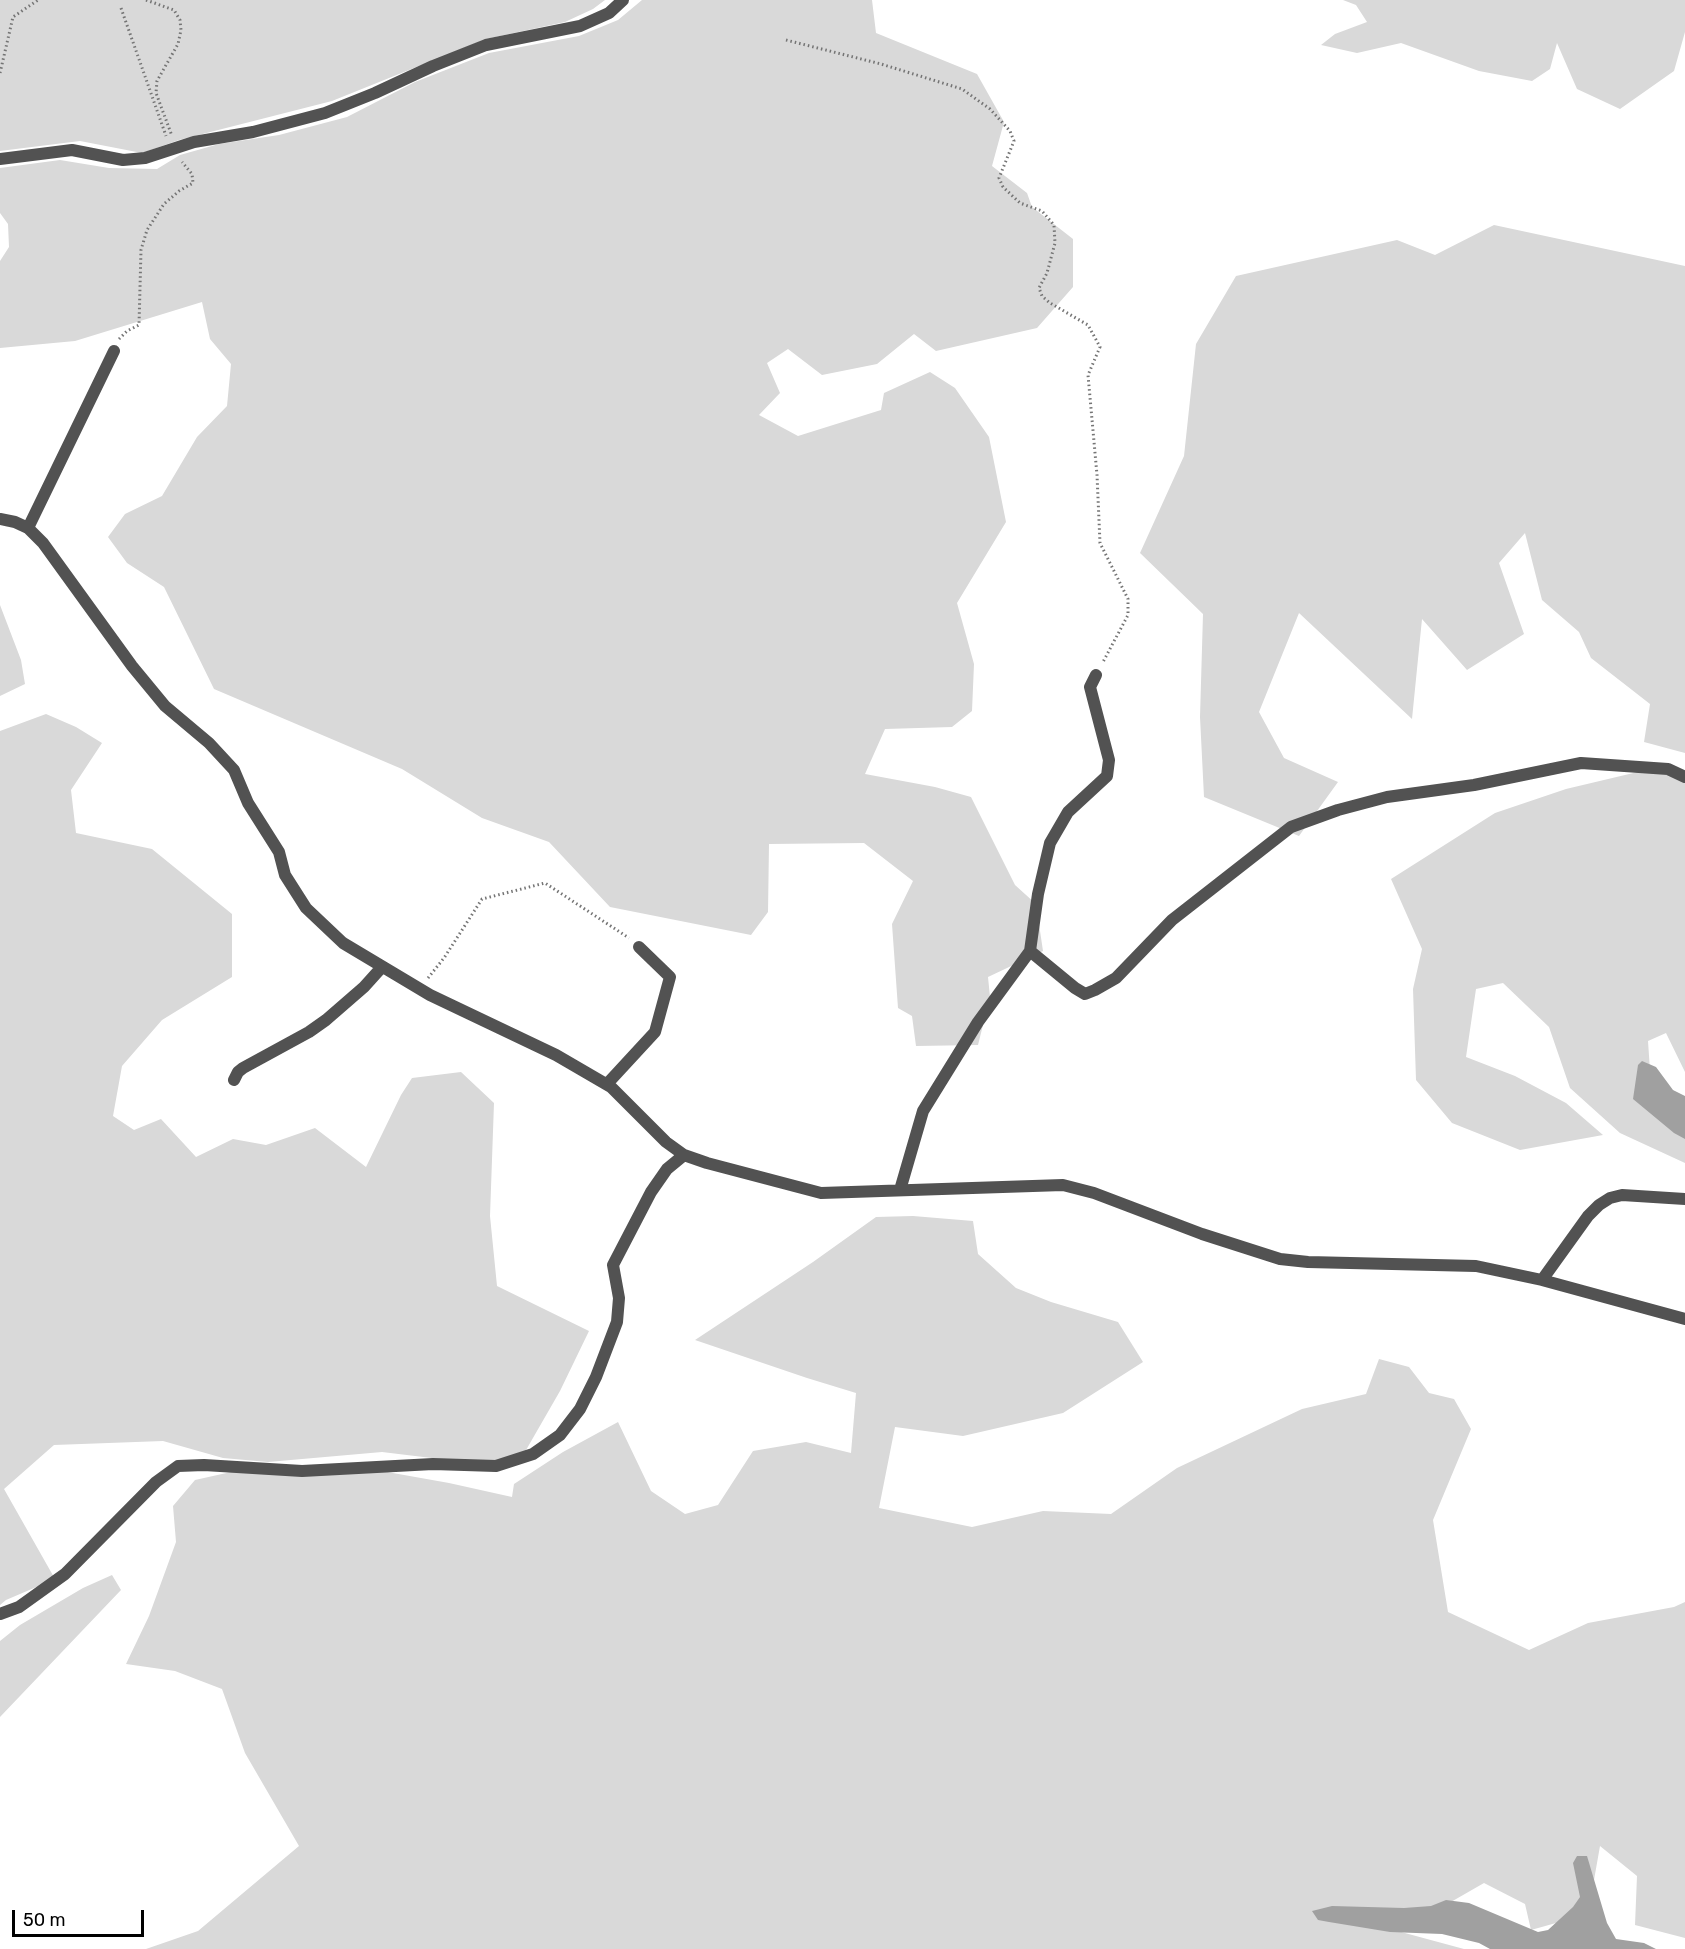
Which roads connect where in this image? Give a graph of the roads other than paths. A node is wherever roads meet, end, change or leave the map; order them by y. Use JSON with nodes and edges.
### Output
{"nodes":[{"id":1,"x":622,"y":0,"type":"edge"},
{"id":2,"x":0,"y":159,"type":"edge"},
{"id":3,"x":114,"y":351,"type":"road end"},
{"id":4,"x":0,"y":519,"type":"edge"},
{"id":5,"x":28,"y":528,"type":"junction"},
{"id":6,"x":1096,"y":675,"type":"road end"},
{"id":7,"x":1685,"y":777,"type":"edge"},
{"id":8,"x":639,"y":947,"type":"road end"},
{"id":9,"x":1030,"y":951,"type":"junction"},
{"id":10,"x":382,"y":967,"type":"junction"},
{"id":11,"x":234,"y":1080,"type":"dead end"},
{"id":12,"x":607,"y":1084,"type":"junction"},
{"id":13,"x":684,"y":1155,"type":"junction"},
{"id":14,"x":900,"y":1190,"type":"junction"},
{"id":15,"x":1685,"y":1199,"type":"edge"},
{"id":16,"x":1542,"y":1280,"type":"junction"},
{"id":17,"x":1685,"y":1319,"type":"edge"},
{"id":18,"x":0,"y":1614,"type":"edge"}],
"edges":[{"from":1,"to":2,"type":"street"},
{"from":3,"to":5,"type":"street"},
{"from":4,"to":5,"type":"street"},
{"from":5,"to":10,"type":"street"},
{"from":6,"to":9,"type":"street"},
{"from":7,"to":9,"type":"street"},
{"from":8,"to":12,"type":"street"},
{"from":9,"to":14,"type":"street"},
{"from":10,"to":11,"type":"street"},
{"from":10,"to":12,"type":"street"},
{"from":12,"to":13,"type":"street"},
{"from":13,"to":14,"type":"street"},
{"from":13,"to":18,"type":"street"},
{"from":14,"to":16,"type":"street"},
{"from":15,"to":16,"type":"street"},
{"from":16,"to":17,"type":"street"}]}
